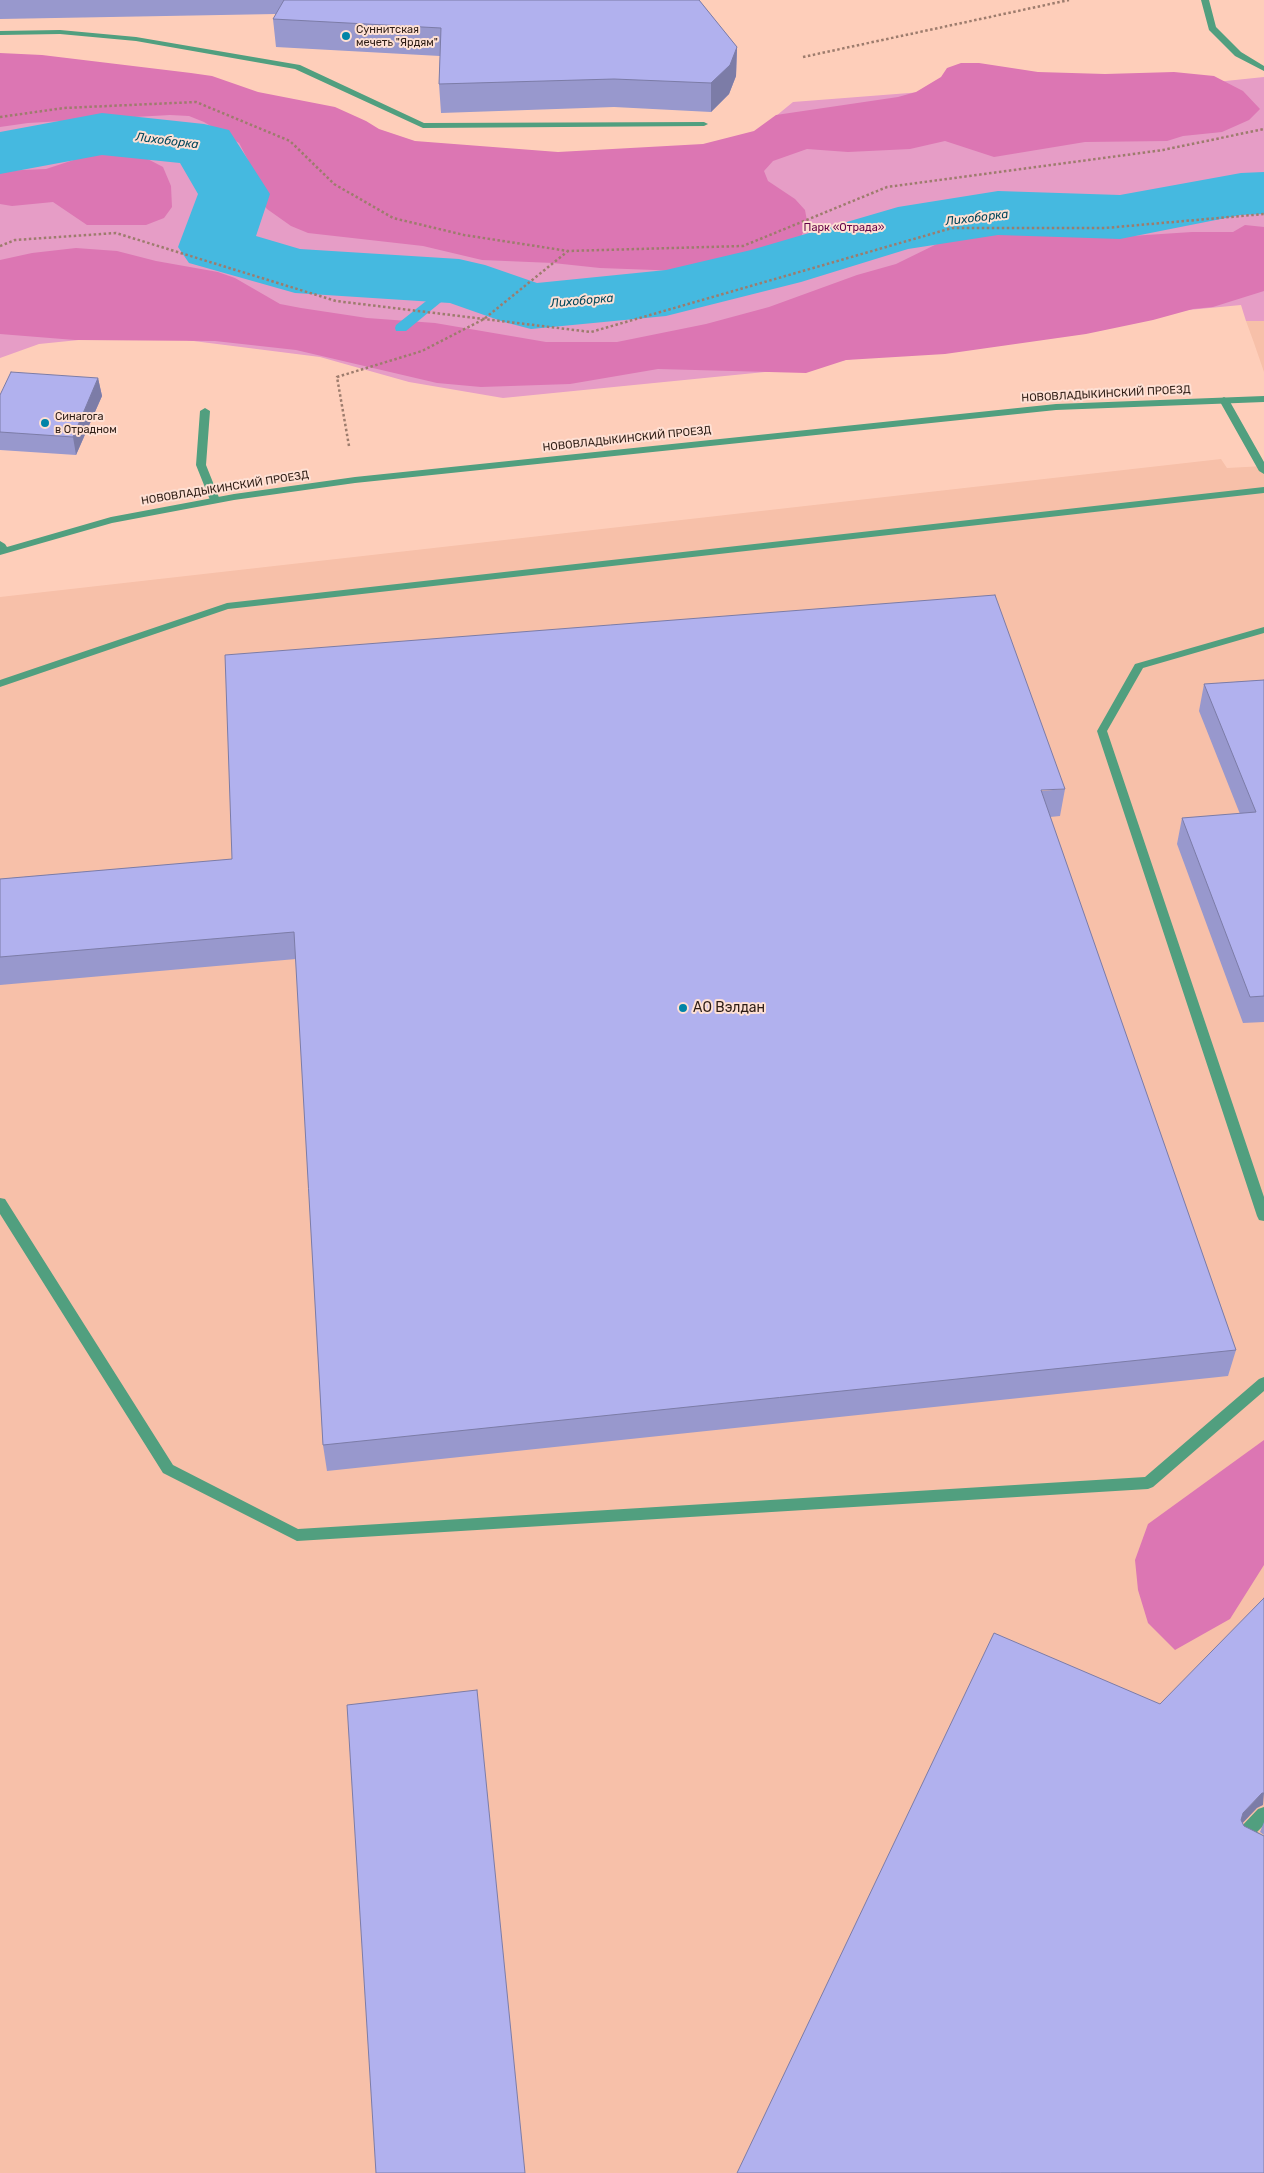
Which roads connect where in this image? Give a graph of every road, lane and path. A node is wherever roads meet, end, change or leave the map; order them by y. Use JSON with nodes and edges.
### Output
{"nodes":[{"id":1,"x":1069,"y":0,"type":"edge"},
{"id":2,"x":1205,"y":0,"type":"edge"},
{"id":3,"x":0,"y":33,"type":"edge"},
{"id":4,"x":803,"y":57,"type":"dead end"},
{"id":5,"x":1264,"y":69,"type":"edge"},
{"id":6,"x":0,"y":117,"type":"edge"},
{"id":7,"x":704,"y":124,"type":"edge"},
{"id":8,"x":1264,"y":129,"type":"edge"},
{"id":9,"x":1264,"y":214,"type":"edge"},
{"id":10,"x":0,"y":246,"type":"edge"},
{"id":11,"x":568,"y":251,"type":"junction"},
{"id":12,"x":484,"y":319,"type":"junction"},
{"id":13,"x":1264,"y":398,"type":"edge"},
{"id":14,"x":1224,"y":400,"type":"junction"},
{"id":15,"x":205,"y":411,"type":"dead end"},
{"id":16,"x":1264,"y":472,"type":"edge"},
{"id":17,"x":355,"y":480,"type":"junction"},
{"id":18,"x":1264,"y":490,"type":"edge"},
{"id":19,"x":215,"y":500,"type":"junction"},
{"id":20,"x":1,"y":549,"type":"edge"},
{"id":21,"x":1264,"y":630,"type":"edge"},
{"id":22,"x":0,"y":684,"type":"edge"},
{"id":23,"x":0,"y":1203,"type":"edge"},
{"id":24,"x":1264,"y":1216,"type":"edge"},
{"id":25,"x":1264,"y":1383,"type":"edge"},
{"id":26,"x":1264,"y":1814,"type":"edge"},
{"id":27,"x":1264,"y":1844,"type":"edge"}],
"edges":[{"from":1,"to":4,"type":"path"},
{"from":2,"to":5,"type":"street"},
{"from":3,"to":7,"type":"street"},
{"from":6,"to":11,"type":"path"},
{"from":8,"to":11,"type":"path"},
{"from":9,"to":12,"type":"path"},
{"from":10,"to":12,"type":"path"},
{"from":11,"to":12,"type":"path"},
{"from":12,"to":17,"type":"path"},
{"from":13,"to":14,"type":"street","name":"НОВОВЛАДЫКИНСКИЙ ПРОЕЗД"},
{"from":14,"to":16,"type":"street"},
{"from":14,"to":17,"type":"street","name":"НОВОВЛАДЫКИНСКИЙ ПРОЕЗД"},
{"from":15,"to":19,"type":"street"},
{"from":17,"to":19,"type":"street","name":"НОВОВЛАДЫКИНСКИЙ ПРОЕЗД"},
{"from":18,"to":22,"type":"street"},
{"from":19,"to":20,"type":"street","name":"НОВОВЛАДЫКИНСКИЙ ПРОЕЗД"},
{"from":21,"to":24,"type":"street"},
{"from":23,"to":25,"type":"street"},
{"from":26,"to":27,"type":"street"}]}
